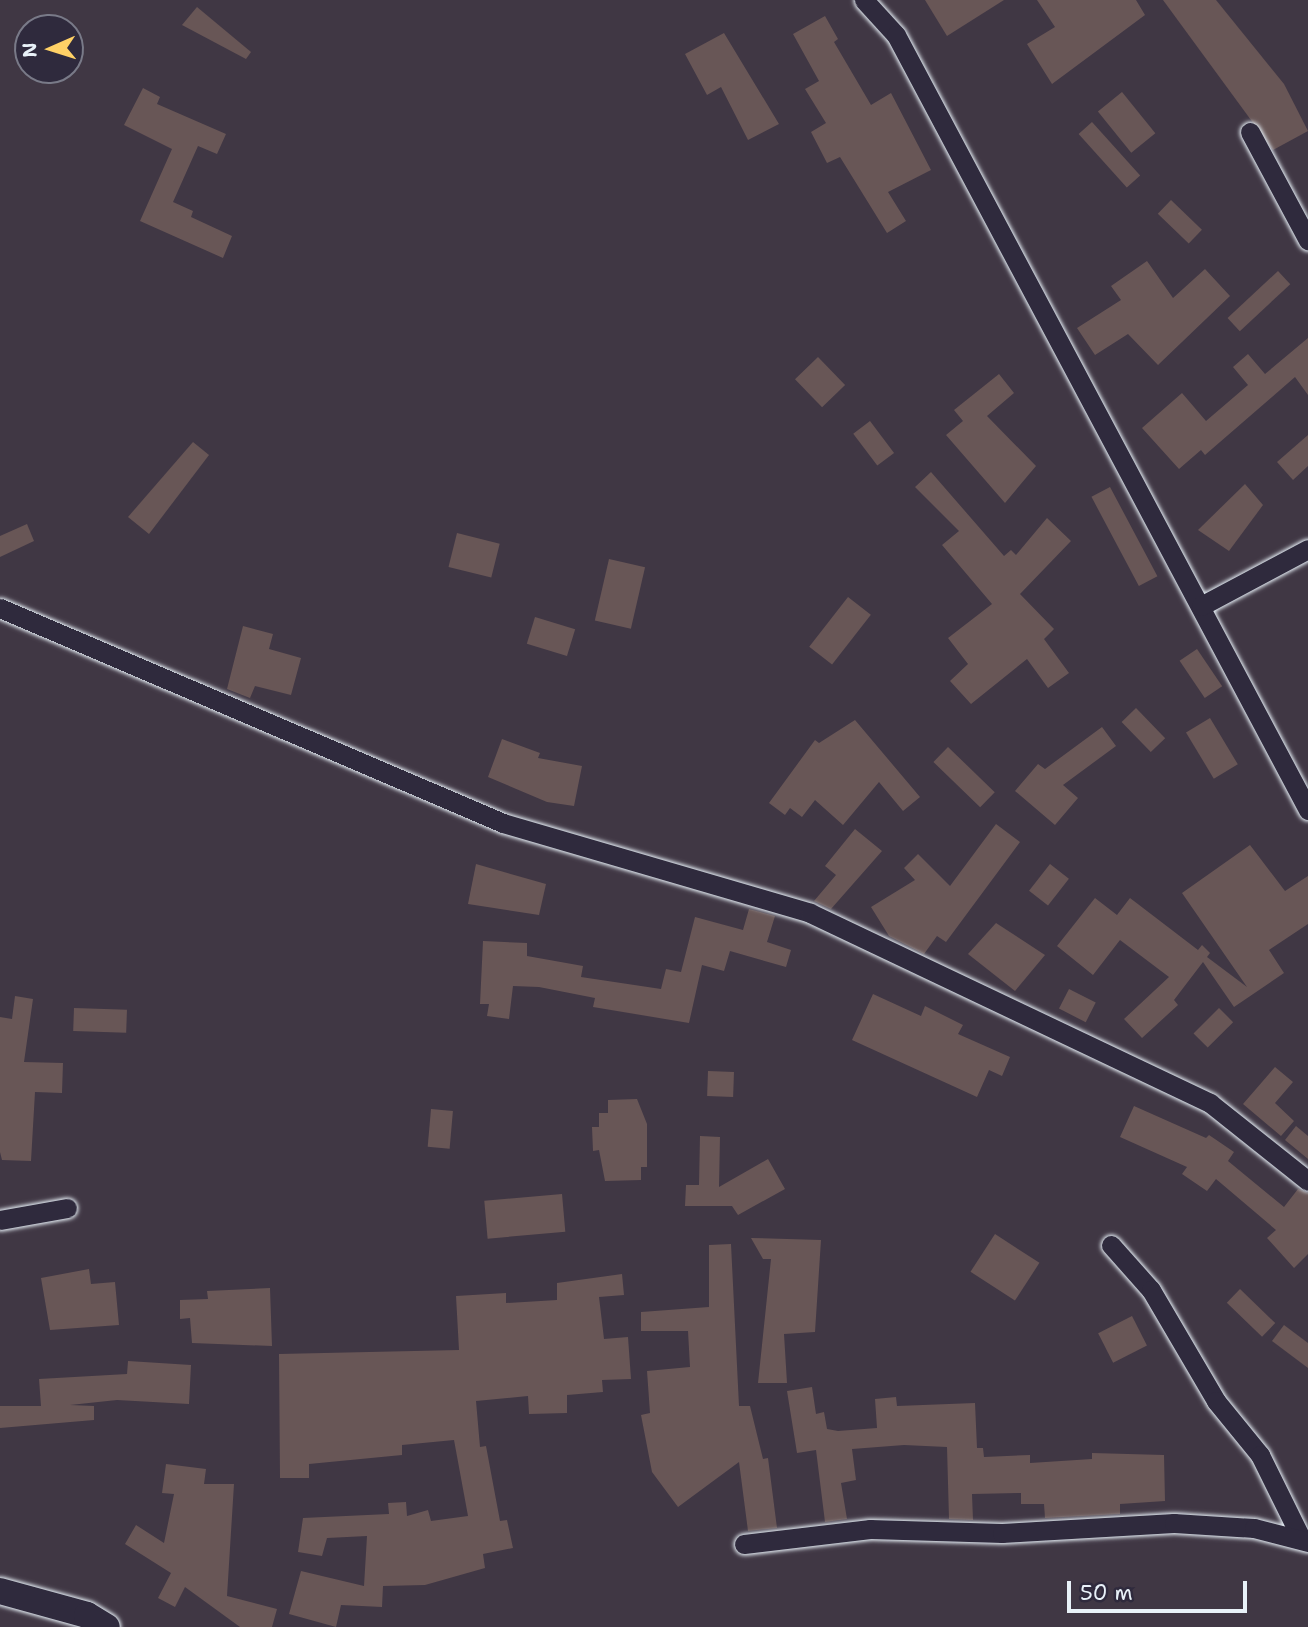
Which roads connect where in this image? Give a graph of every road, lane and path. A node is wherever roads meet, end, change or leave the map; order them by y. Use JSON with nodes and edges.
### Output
{"nodes":[{"id":1,"x":864,"y":0,"type":"edge"},
{"id":2,"x":1250,"y":132,"type":"dead end"},
{"id":3,"x":1308,"y":240,"type":"edge"},
{"id":4,"x":1308,"y":549,"type":"edge"},
{"id":5,"x":1201,"y":606,"type":"junction"},
{"id":6,"x":0,"y":608,"type":"edge"},
{"id":7,"x":1308,"y":810,"type":"edge"},
{"id":8,"x":1308,"y":1181,"type":"edge"},
{"id":9,"x":66,"y":1208,"type":"dead end"},
{"id":10,"x":0,"y":1220,"type":"edge"},
{"id":11,"x":1111,"y":1245,"type":"dead end"},
{"id":12,"x":1304,"y":1540,"type":"edge"},
{"id":13,"x":744,"y":1544,"type":"dead end"},
{"id":14,"x":0,"y":1591,"type":"edge"},
{"id":15,"x":107,"y":1627,"type":"edge"}],
"edges":[{"from":1,"to":5,"type":"street"},
{"from":2,"to":3,"type":"street"},
{"from":4,"to":5,"type":"street"},
{"from":5,"to":7,"type":"street"},
{"from":6,"to":8,"type":"street"},
{"from":9,"to":10,"type":"street"},
{"from":11,"to":12,"type":"street"},
{"from":12,"to":13,"type":"street"},
{"from":14,"to":15,"type":"main road"}]}
